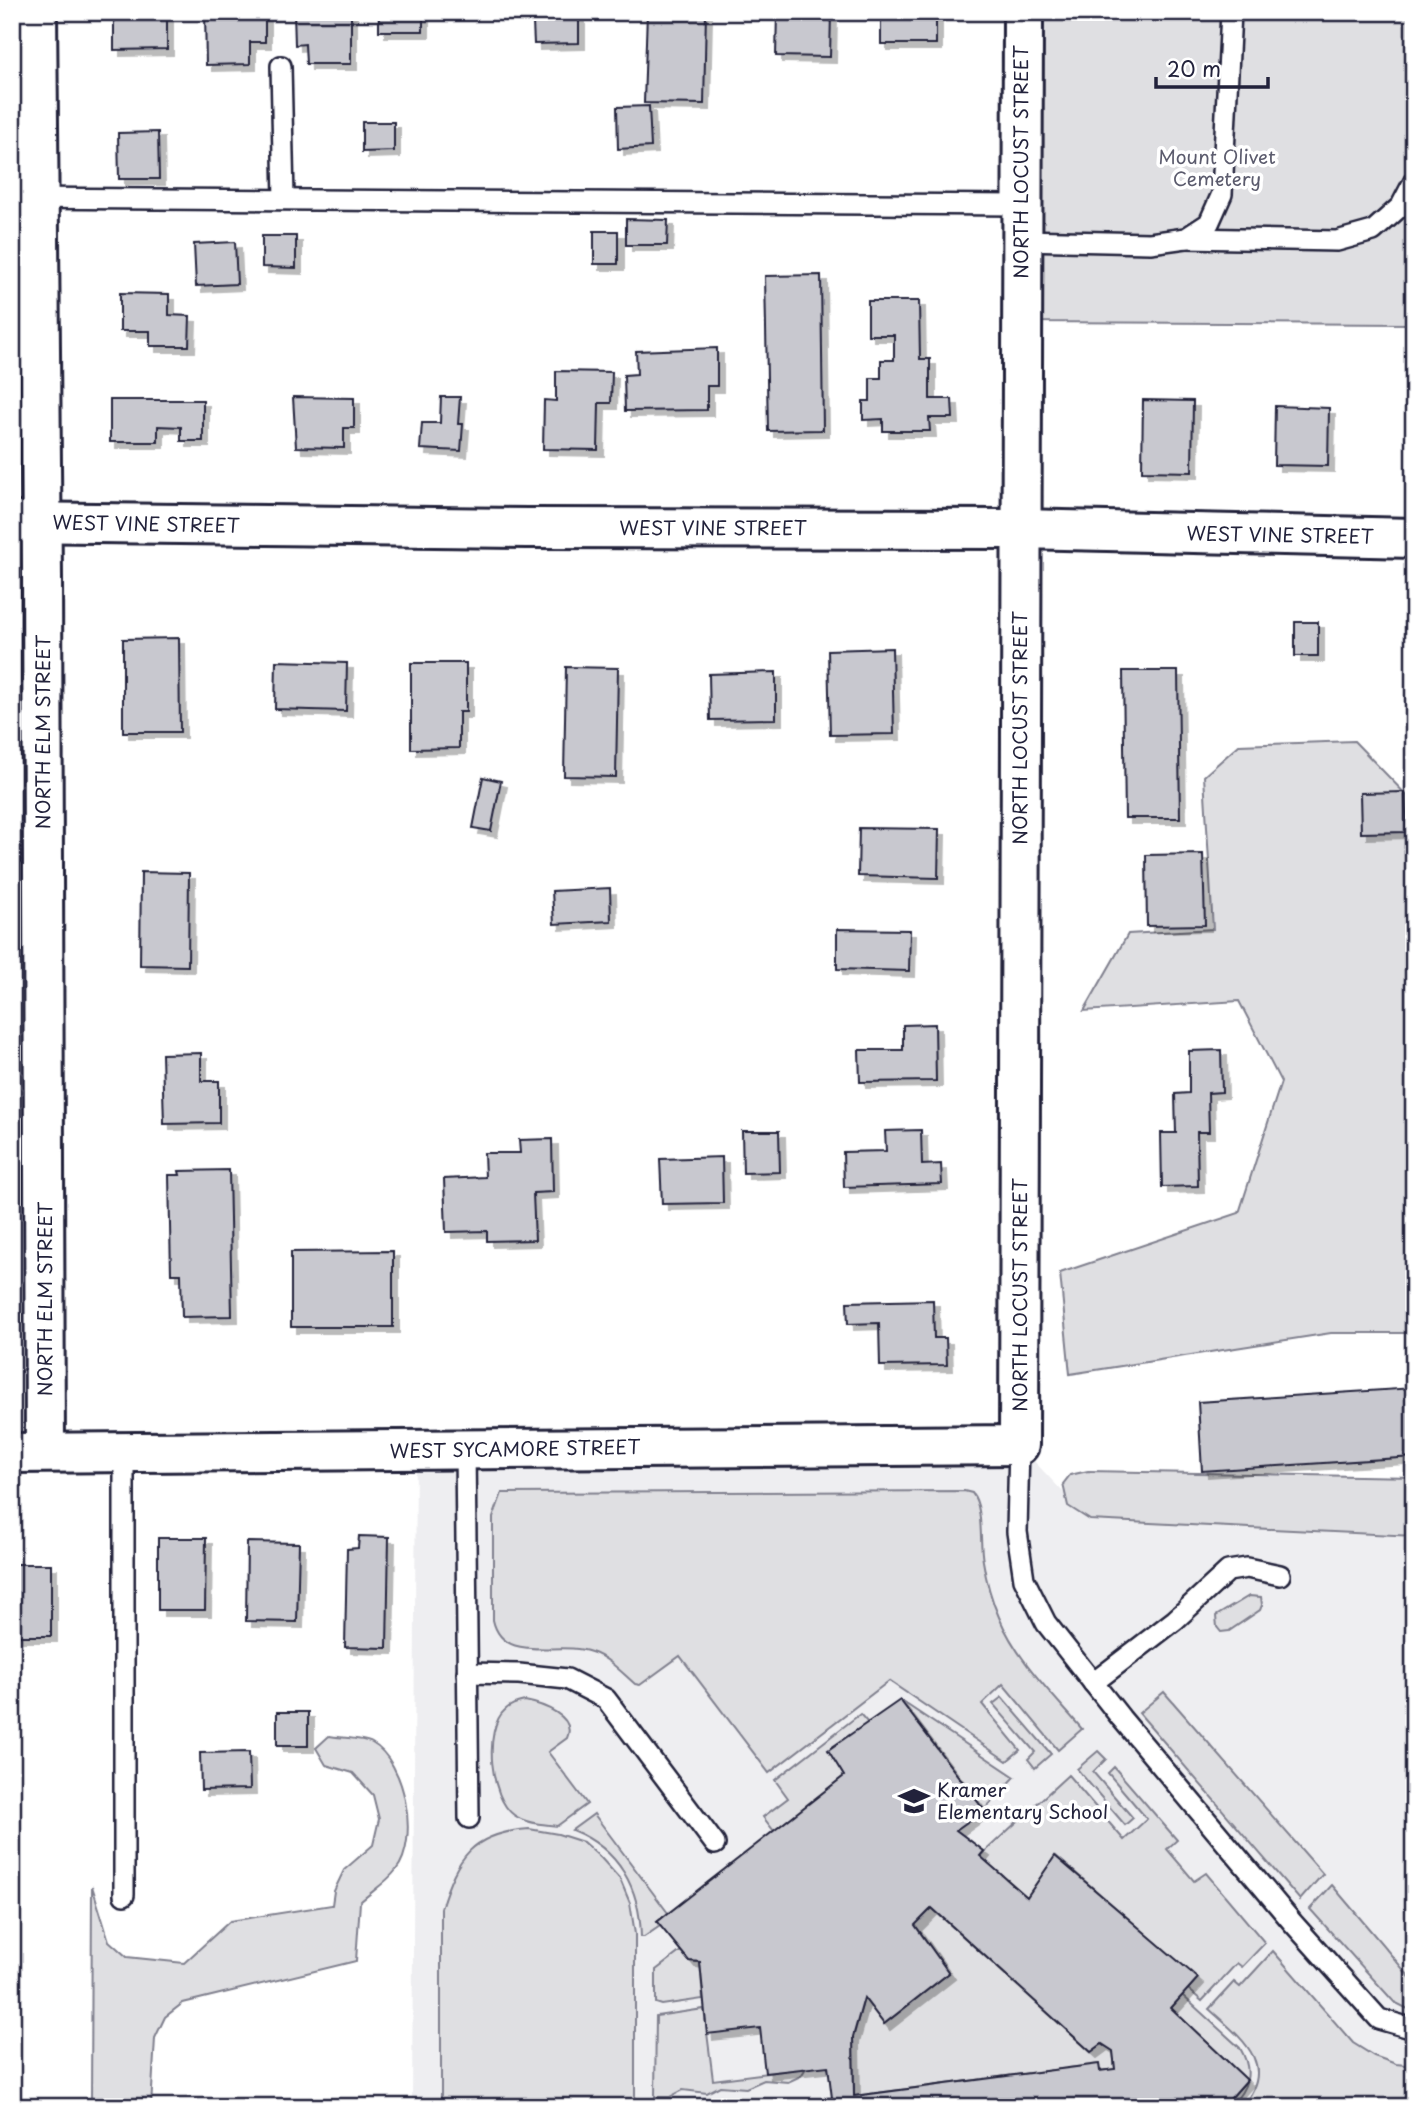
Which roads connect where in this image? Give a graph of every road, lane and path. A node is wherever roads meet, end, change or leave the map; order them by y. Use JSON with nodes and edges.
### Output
{"nodes":[{"id":1,"x":37,"y":12,"type":"edge"},
{"id":2,"x":1023,"y":12,"type":"edge"},
{"id":3,"x":1231,"y":12,"type":"edge"},
{"id":4,"x":281,"y":65,"type":"dead end"},
{"id":5,"x":1414,"y":181,"type":"edge"},
{"id":6,"x":26,"y":198,"type":"edge"},
{"id":7,"x":284,"y":200,"type":"junction"},
{"id":8,"x":1021,"y":222,"type":"junction"},
{"id":9,"x":1186,"y":238,"type":"junction"},
{"id":10,"x":27,"y":522,"type":"edge"},
{"id":11,"x":1020,"y":529,"type":"junction"},
{"id":12,"x":1414,"y":538,"type":"edge"},
{"id":13,"x":1018,"y":1445,"type":"junction"},
{"id":14,"x":465,"y":1449,"type":"junction"},
{"id":15,"x":29,"y":1452,"type":"edge"},
{"id":16,"x":124,"y":1452,"type":"junction"},
{"id":17,"x":1280,"y":1575,"type":"dead end"},
{"id":18,"x":467,"y":1673,"type":"junction"},
{"id":19,"x":1093,"y":1683,"type":"junction"},
{"id":20,"x":469,"y":1818,"type":"dead end"},
{"id":21,"x":715,"y":1844,"type":"dead end"},
{"id":22,"x":124,"y":1895,"type":"dead end"},
{"id":23,"x":1414,"y":2026,"type":"edge"}],
"edges":[{"from":1,"to":6,"type":"street","name":"NORTH ELM STREET"},
{"from":2,"to":8,"type":"street","name":"NORTH LOCUST STREET"},
{"from":3,"to":9,"type":"lane"},
{"from":4,"to":7,"type":"lane"},
{"from":5,"to":9,"type":"lane"},
{"from":6,"to":7,"type":"lane"},
{"from":6,"to":10,"type":"street","name":"NORTH ELM STREET"},
{"from":7,"to":8,"type":"lane"},
{"from":8,"to":9,"type":"lane"},
{"from":8,"to":11,"type":"street","name":"NORTH LOCUST STREET"},
{"from":10,"to":11,"type":"street","name":"WEST VINE STREET"},
{"from":10,"to":15,"type":"street","name":"NORTH ELM STREET"},
{"from":11,"to":12,"type":"street","name":"WEST VINE STREET"},
{"from":11,"to":13,"type":"street","name":"NORTH LOCUST STREET"},
{"from":13,"to":14,"type":"street","name":"WEST SYCAMORE STREET"},
{"from":13,"to":19,"type":"lane"},
{"from":14,"to":16,"type":"street","name":"WEST SYCAMORE STREET"},
{"from":14,"to":18,"type":"lane"},
{"from":15,"to":16,"type":"street","name":"WEST SYCAMORE STREET"},
{"from":16,"to":22,"type":"lane"},
{"from":17,"to":19,"type":"lane"},
{"from":18,"to":20,"type":"lane"},
{"from":18,"to":21,"type":"lane"},
{"from":19,"to":23,"type":"lane"}]}
